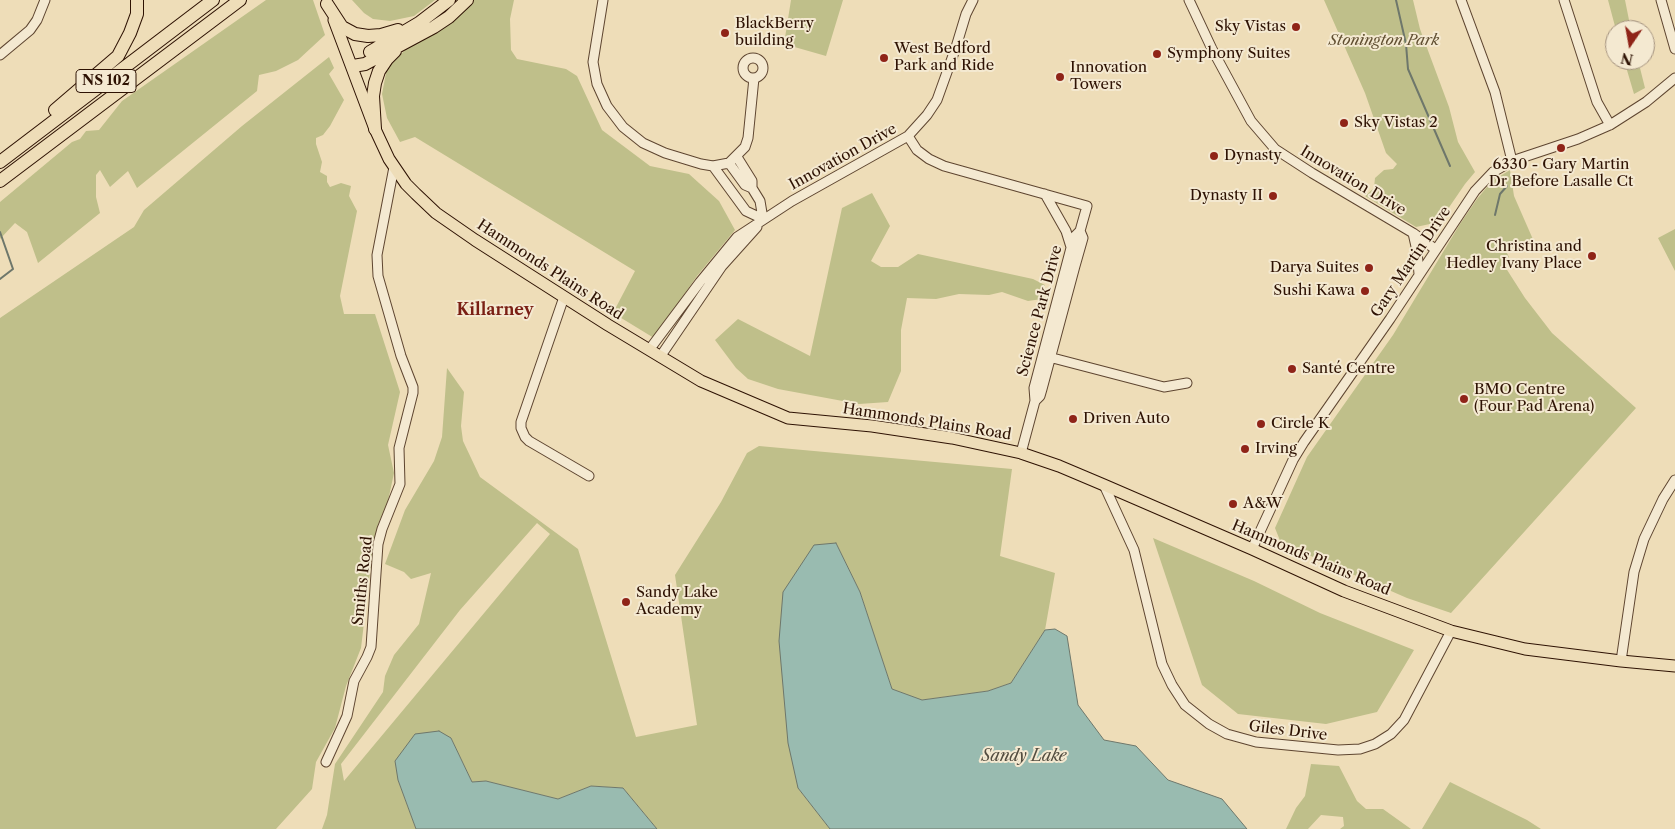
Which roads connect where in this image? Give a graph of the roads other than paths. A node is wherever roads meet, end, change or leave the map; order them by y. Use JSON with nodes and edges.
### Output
{"nodes":[{"id":1,"x":46,"y":0,"type":"edge"},
{"id":2,"x":137,"y":0,"type":"edge"},
{"id":3,"x":213,"y":0,"type":"edge"},
{"id":4,"x":240,"y":0,"type":"edge"},
{"id":5,"x":249,"y":0,"type":"edge"},
{"id":6,"x":449,"y":0,"type":"edge"},
{"id":7,"x":467,"y":0,"type":"edge"},
{"id":8,"x":603,"y":0,"type":"edge"},
{"id":9,"x":973,"y":0,"type":"edge"},
{"id":10,"x":1189,"y":0,"type":"edge"},
{"id":11,"x":1461,"y":0,"type":"edge"},
{"id":12,"x":1564,"y":0,"type":"edge"},
{"id":13,"x":1660,"y":0,"type":"edge"},
{"id":14,"x":326,"y":2,"type":"edge"},
{"id":15,"x":419,"y":24,"type":"junction"},
{"id":16,"x":402,"y":44,"type":"junction"},
{"id":17,"x":1675,"y":49,"type":"edge"},
{"id":18,"x":0,"y":56,"type":"edge"},
{"id":19,"x":166,"y":57,"type":"junction"},
{"id":20,"x":353,"y":66,"type":"junction"},
{"id":21,"x":754,"y":78,"type":"dead end"},
{"id":22,"x":1675,"y":78,"type":"edge"},
{"id":23,"x":1610,"y":125,"type":"junction"},
{"id":24,"x":375,"y":129,"type":"junction"},
{"id":25,"x":908,"y":136,"type":"junction"},
{"id":26,"x":737,"y":157,"type":"junction"},
{"id":27,"x":0,"y":158,"type":"edge"},
{"id":28,"x":1512,"y":161,"type":"junction"},
{"id":29,"x":0,"y":162,"type":"edge"},
{"id":30,"x":729,"y":163,"type":"junction"},
{"id":31,"x":713,"y":166,"type":"junction"},
{"id":32,"x":394,"y":167,"type":"junction"},
{"id":33,"x":0,"y":181,"type":"edge"},
{"id":34,"x":752,"y":188,"type":"junction"},
{"id":35,"x":1044,"y":194,"type":"junction"},
{"id":36,"x":763,"y":219,"type":"junction"},
{"id":37,"x":1080,"y":231,"type":"junction"},
{"id":38,"x":1412,"y":233,"type":"junction"},
{"id":39,"x":1071,"y":248,"type":"junction"},
{"id":40,"x":1435,"y":249,"type":"junction"},
{"id":41,"x":1419,"y":274,"type":"junction"},
{"id":42,"x":564,"y":297,"type":"junction"},
{"id":43,"x":649,"y":350,"type":"junction"},
{"id":44,"x":1047,"y":356,"type":"junction"},
{"id":45,"x":660,"y":357,"type":"junction"},
{"id":46,"x":1187,"y":383,"type":"dead end"},
{"id":47,"x":1021,"y":453,"type":"junction"},
{"id":48,"x":589,"y":476,"type":"dead end"},
{"id":49,"x":1675,"y":480,"type":"edge"},
{"id":50,"x":1104,"y":485,"type":"junction"},
{"id":51,"x":1252,"y":549,"type":"junction"},
{"id":52,"x":1451,"y":631,"type":"junction"},
{"id":53,"x":1621,"y":661,"type":"junction"},
{"id":54,"x":1675,"y":666,"type":"edge"},
{"id":55,"x":326,"y":762,"type":"dead end"}],
"edges":[{"from":1,"to":18,"type":"street"},
{"from":2,"to":27,"type":"highway"},
{"from":3,"to":29,"type":"highway","number":"NS 102"},
{"from":4,"to":19,"type":"highway","number":"NS 102"},
{"from":5,"to":19,"type":"highway"},
{"from":6,"to":15,"type":"highway"},
{"from":7,"to":16,"type":"highway"},
{"from":8,"to":31,"type":"street"},
{"from":9,"to":25,"type":"street","name":"Innovation Drive"},
{"from":10,"to":38,"type":"street","name":"Innovation Drive"},
{"from":11,"to":28,"type":"street"},
{"from":12,"to":23,"type":"street"},
{"from":13,"to":17,"type":"street"},
{"from":14,"to":15,"type":"highway"},
{"from":14,"to":20,"type":"main road","name":"Hammonds Plains Road"},
{"from":15,"to":20,"type":"highway"},
{"from":16,"to":20,"type":"highway"},
{"from":16,"to":24,"type":"highway"},
{"from":19,"to":33,"type":"highway","number":"NS 102"},
{"from":20,"to":24,"type":"main road","name":"Hammonds Plains Road"},
{"from":21,"to":26,"type":"street"},
{"from":22,"to":23,"type":"street","name":"Gary Martin Drive"},
{"from":23,"to":28,"type":"street","name":"Gary Martin Drive"},
{"from":24,"to":32,"type":"main road","name":"Hammonds Plains Road"},
{"from":25,"to":35,"type":"street"},
{"from":25,"to":36,"type":"street","name":"Innovation Drive"},
{"from":26,"to":30,"type":"street"},
{"from":26,"to":34,"type":"street"},
{"from":28,"to":40,"type":"street","name":"Gary Martin Drive"},
{"from":30,"to":31,"type":"street"},
{"from":30,"to":34,"type":"street"},
{"from":31,"to":36,"type":"street"},
{"from":32,"to":42,"type":"main road","name":"Hammonds Plains Road"},
{"from":32,"to":55,"type":"street","name":"Smiths Road"},
{"from":34,"to":36,"type":"street"},
{"from":35,"to":37,"type":"street","name":"Science Park Drive"},
{"from":35,"to":39,"type":"street"},
{"from":36,"to":43,"type":"street","name":"Innovation Drive"},
{"from":36,"to":45,"type":"street","name":"Innovation Drive"},
{"from":37,"to":39,"type":"street","name":"Science Park Drive"},
{"from":37,"to":44,"type":"street","name":"Science Park Drive"},
{"from":38,"to":40,"type":"street","name":"Innovation Drive"},
{"from":38,"to":41,"type":"street"},
{"from":39,"to":44,"type":"street","name":"Science Park Drive"},
{"from":40,"to":41,"type":"street","name":"Gary Martin Drive"},
{"from":41,"to":51,"type":"street","name":"Gary Martin Drive"},
{"from":42,"to":43,"type":"main road","name":"Hammonds Plains Road"},
{"from":42,"to":48,"type":"street"},
{"from":43,"to":45,"type":"main road","name":"Hammonds Plains Road"},
{"from":44,"to":46,"type":"street"},
{"from":44,"to":47,"type":"street","name":"Science Park Drive"},
{"from":45,"to":47,"type":"main road","name":"Hammonds Plains Road"},
{"from":47,"to":50,"type":"main road","name":"Hammonds Plains Road"},
{"from":49,"to":53,"type":"street"},
{"from":50,"to":51,"type":"main road","name":"Hammonds Plains Road"},
{"from":50,"to":52,"type":"street","name":"Giles Drive"},
{"from":51,"to":52,"type":"main road","name":"Hammonds Plains Road"},
{"from":52,"to":53,"type":"main road","name":"Hammonds Plains Road"},
{"from":53,"to":54,"type":"main road","name":"Hammonds Plains Road"}]}
